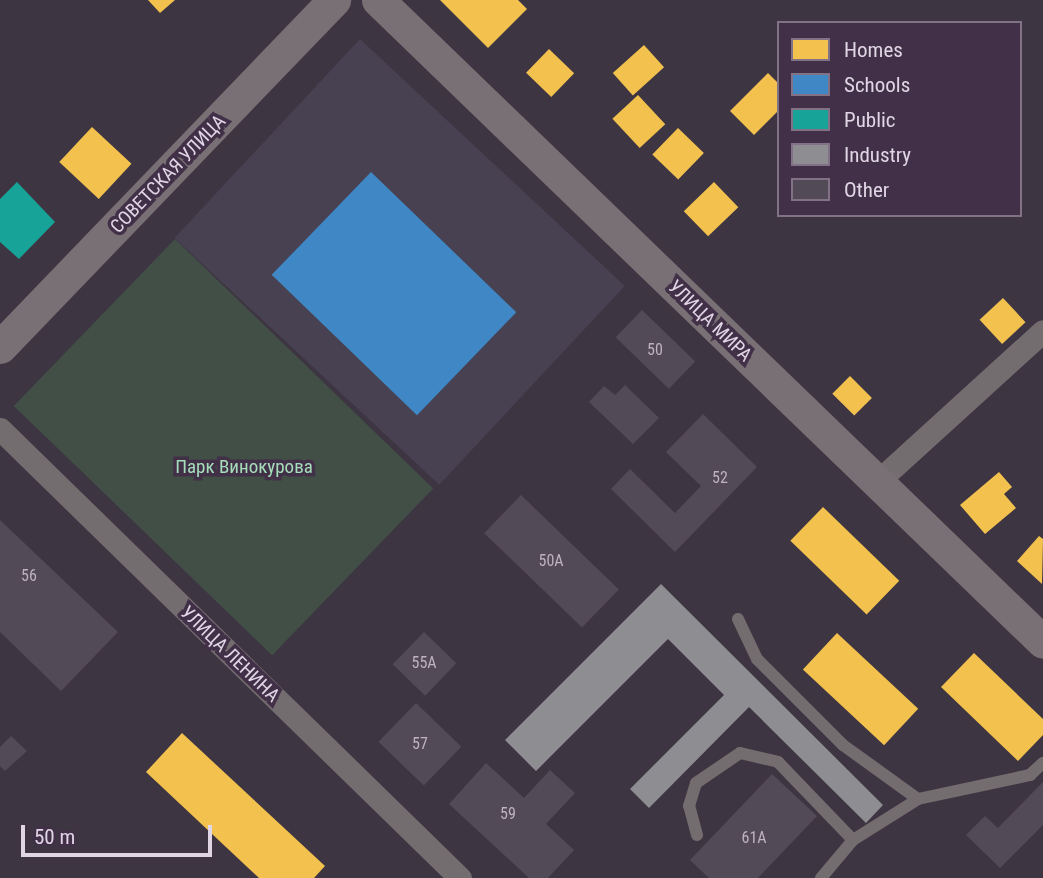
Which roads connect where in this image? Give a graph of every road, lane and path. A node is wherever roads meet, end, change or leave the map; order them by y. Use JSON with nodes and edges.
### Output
{"nodes":[{"id":1,"x":334,"y":0,"type":"edge"},
{"id":2,"x":378,"y":0,"type":"edge"},
{"id":3,"x":1043,"y":331,"type":"edge"},
{"id":4,"x":0,"y":348,"type":"edge"},
{"id":5,"x":0,"y":429,"type":"edge"},
{"id":6,"x":877,"y":482,"type":"junction"},
{"id":7,"x":738,"y":619,"type":"dead end"},
{"id":8,"x":1043,"y":642,"type":"edge"},
{"id":9,"x":1043,"y":762,"type":"edge"},
{"id":10,"x":918,"y":799,"type":"junction"},
{"id":11,"x":697,"y":835,"type":"dead end"},
{"id":12,"x":853,"y":840,"type":"junction"},
{"id":13,"x":460,"y":878,"type":"edge"},
{"id":14,"x":821,"y":878,"type":"edge"}],
"edges":[{"from":1,"to":4,"type":"main road","name":"СОВЕТСКАЯ УЛИЦА"},
{"from":2,"to":6,"type":"main road","name":"УЛИЦА МИРА"},
{"from":3,"to":6,"type":"street"},
{"from":5,"to":13,"type":"street","name":"УЛИЦА ЛЕНИНА"},
{"from":6,"to":8,"type":"main road","name":"УЛИЦА МИРА"},
{"from":7,"to":10,"type":"lane"},
{"from":9,"to":10,"type":"lane"},
{"from":10,"to":12,"type":"lane"},
{"from":11,"to":12,"type":"lane"},
{"from":12,"to":14,"type":"lane"}]}
